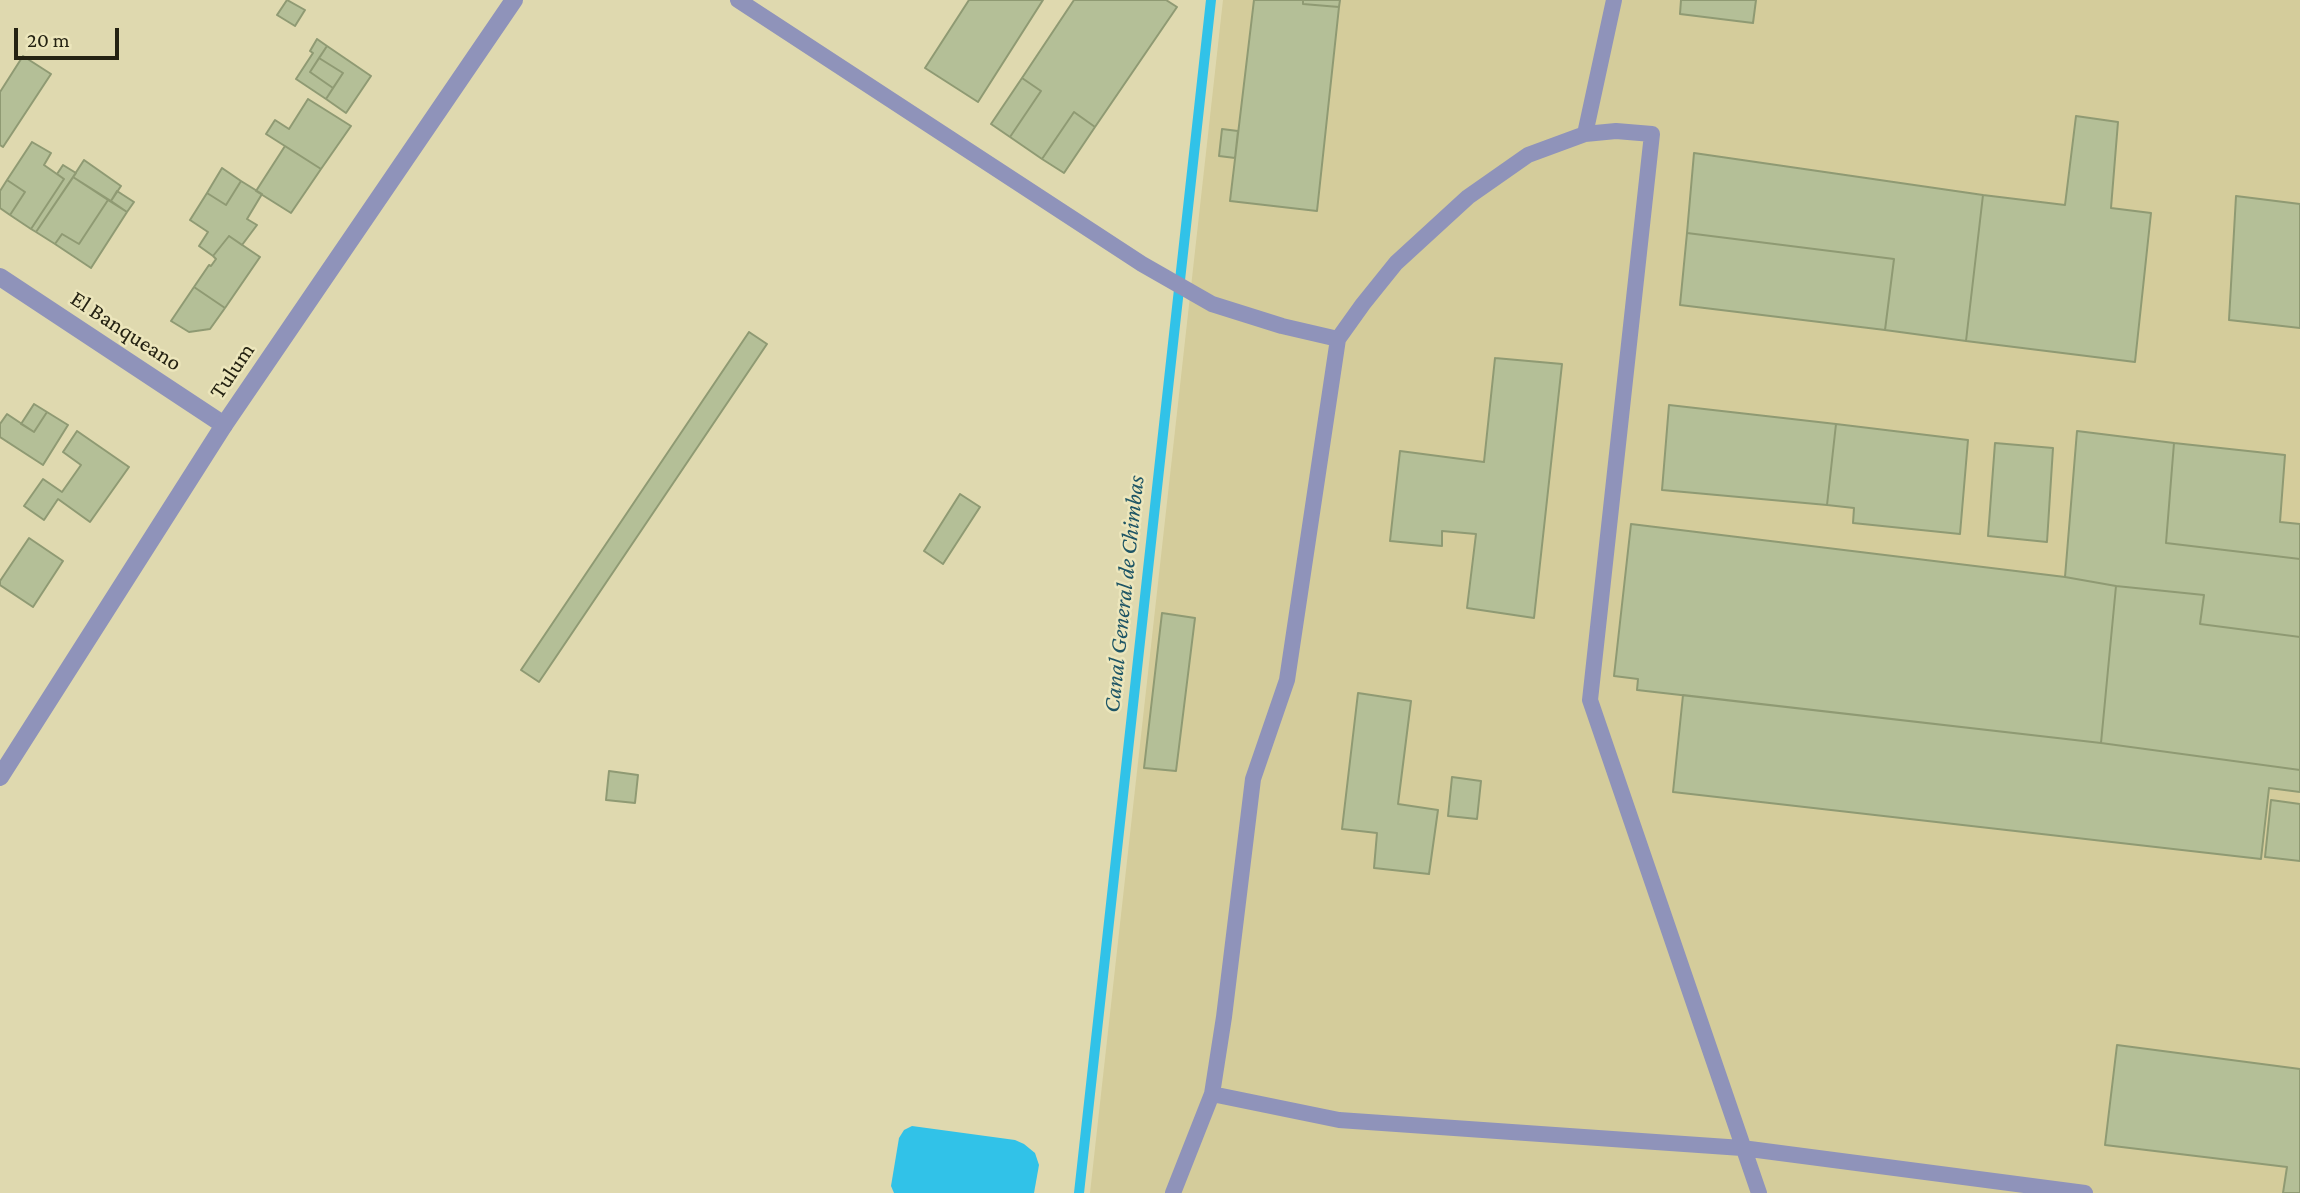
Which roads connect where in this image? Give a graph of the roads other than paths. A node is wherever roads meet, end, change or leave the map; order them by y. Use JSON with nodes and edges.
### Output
{"nodes":[{"id":1,"x":514,"y":0,"type":"edge"},
{"id":2,"x":738,"y":0,"type":"edge"},
{"id":3,"x":1614,"y":0,"type":"edge"},
{"id":4,"x":1585,"y":134,"type":"junction"},
{"id":5,"x":0,"y":277,"type":"edge"},
{"id":6,"x":1338,"y":339,"type":"junction"},
{"id":7,"x":225,"y":425,"type":"junction"},
{"id":8,"x":0,"y":777,"type":"edge"},
{"id":9,"x":1212,"y":1094,"type":"junction"},
{"id":10,"x":1742,"y":1147,"type":"junction"},
{"id":11,"x":1173,"y":1193,"type":"edge"},
{"id":12,"x":1759,"y":1193,"type":"edge"},
{"id":13,"x":2085,"y":1193,"type":"edge"}],
"edges":[{"from":1,"to":7,"type":"street","name":"Tulum"},
{"from":2,"to":6,"type":"lane"},
{"from":3,"to":4,"type":"lane"},
{"from":4,"to":6,"type":"lane"},
{"from":4,"to":10,"type":"lane"},
{"from":5,"to":7,"type":"street","name":"El Banqueano"},
{"from":6,"to":9,"type":"lane"},
{"from":7,"to":8,"type":"street","name":"Tulum"},
{"from":9,"to":10,"type":"lane"},
{"from":9,"to":11,"type":"lane"},
{"from":10,"to":12,"type":"lane"},
{"from":10,"to":13,"type":"lane"}]}
